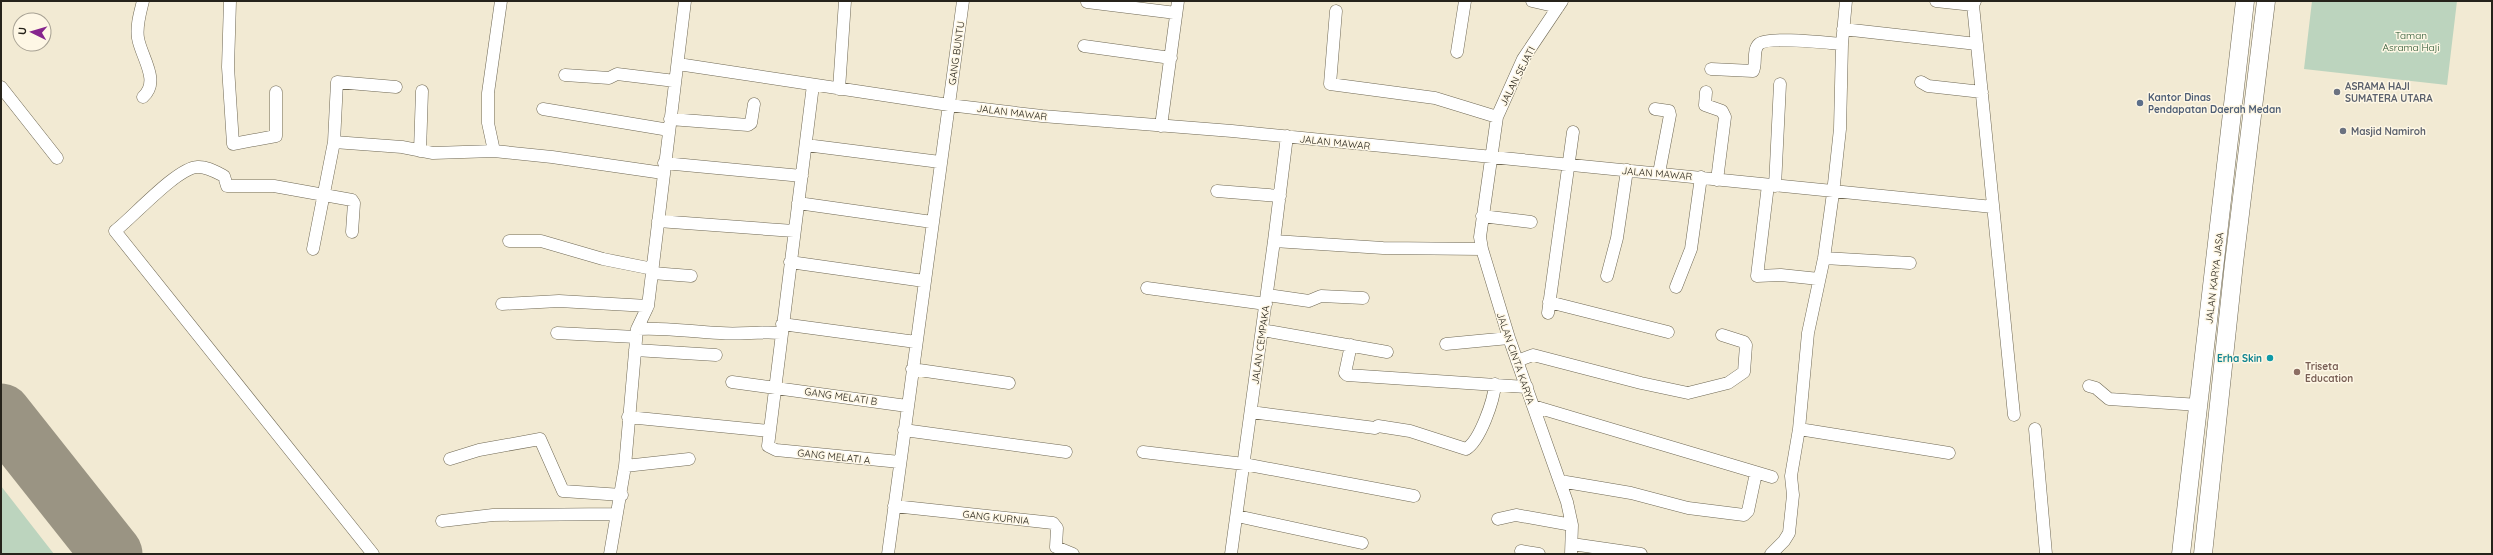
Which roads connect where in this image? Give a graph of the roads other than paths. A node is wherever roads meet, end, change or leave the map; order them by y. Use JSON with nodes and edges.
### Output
{"nodes":[{"id":1,"x":143,"y":1,"type":"edge"},
{"id":2,"x":230,"y":1,"type":"edge"},
{"id":3,"x":501,"y":1,"type":"edge"},
{"id":4,"x":685,"y":1,"type":"edge"},
{"id":5,"x":845,"y":1,"type":"edge"},
{"id":6,"x":963,"y":1,"type":"edge"},
{"id":7,"x":1465,"y":1,"type":"edge"},
{"id":8,"x":1532,"y":1,"type":"edge"},
{"id":9,"x":1846,"y":1,"type":"edge"},
{"id":10,"x":1936,"y":1,"type":"edge"},
{"id":11,"x":2245,"y":1,"type":"edge"},
{"id":12,"x":2266,"y":1,"type":"edge"},
{"id":13,"x":1087,"y":2,"type":"edge"},
{"id":14,"x":1974,"y":3,"type":"edge"},
{"id":15,"x":1560,"y":4,"type":"edge"},
{"id":16,"x":1177,"y":7,"type":"edge"},
{"id":17,"x":1336,"y":11,"type":"dead end"},
{"id":18,"x":1843,"y":29,"type":"junction"},
{"id":19,"x":1842,"y":44,"type":"junction"},
{"id":20,"x":1977,"y":44,"type":"junction"},
{"id":21,"x":1084,"y":46,"type":"dead end"},
{"id":22,"x":1457,"y":52,"type":"dead end"},
{"id":23,"x":1170,"y":58,"type":"junction"},
{"id":24,"x":678,"y":64,"type":"junction"},
{"id":25,"x":1711,"y":69,"type":"dead end"},
{"id":26,"x":565,"y":75,"type":"dead end"},
{"id":27,"x":675,"y":81,"type":"junction"},
{"id":28,"x":1922,"y":82,"type":"dead end"},
{"id":29,"x":1780,"y":84,"type":"dead end"},
{"id":30,"x":813,"y":85,"type":"junction"},
{"id":31,"x":1,"y":87,"type":"edge"},
{"id":32,"x":396,"y":87,"type":"dead end"},
{"id":33,"x":839,"y":89,"type":"junction"},
{"id":34,"x":422,"y":91,"type":"dead end"},
{"id":35,"x":276,"y":92,"type":"dead end"},
{"id":36,"x":1706,"y":92,"type":"dead end"},
{"id":37,"x":1982,"y":92,"type":"junction"},
{"id":38,"x":143,"y":97,"type":"dead end"},
{"id":39,"x":754,"y":104,"type":"dead end"},
{"id":40,"x":949,"y":105,"type":"junction"},
{"id":41,"x":542,"y":109,"type":"dead end"},
{"id":42,"x":1655,"y":109,"type":"dead end"},
{"id":43,"x":1496,"y":117,"type":"junction"},
{"id":44,"x":670,"y":125,"type":"junction"},
{"id":45,"x":1161,"y":126,"type":"junction"},
{"id":46,"x":1573,"y":132,"type":"dead end"},
{"id":47,"x":1286,"y":136,"type":"junction"},
{"id":48,"x":334,"y":142,"type":"junction"},
{"id":49,"x":806,"y":145,"type":"junction"},
{"id":50,"x":420,"y":151,"type":"junction"},
{"id":51,"x":494,"y":151,"type":"junction"},
{"id":52,"x":57,"y":158,"type":"dead end"},
{"id":53,"x":1490,"y":158,"type":"junction"},
{"id":54,"x":940,"y":162,"type":"junction"},
{"id":55,"x":1570,"y":165,"type":"junction"},
{"id":56,"x":664,"y":168,"type":"junction"},
{"id":57,"x":1627,"y":170,"type":"junction"},
{"id":58,"x":1660,"y":173,"type":"junction"},
{"id":59,"x":802,"y":176,"type":"junction"},
{"id":60,"x":1700,"y":177,"type":"junction"},
{"id":61,"x":1717,"y":180,"type":"junction"},
{"id":62,"x":1772,"y":185,"type":"junction"},
{"id":63,"x":1217,"y":191,"type":"dead end"},
{"id":64,"x":1833,"y":193,"type":"junction"},
{"id":65,"x":323,"y":195,"type":"junction"},
{"id":66,"x":1280,"y":196,"type":"junction"},
{"id":67,"x":798,"y":202,"type":"junction"},
{"id":68,"x":1993,"y":207,"type":"junction"},
{"id":69,"x":1482,"y":216,"type":"junction"},
{"id":70,"x":658,"y":221,"type":"junction"},
{"id":71,"x":932,"y":222,"type":"junction"},
{"id":72,"x":1531,"y":222,"type":"dead end"},
{"id":73,"x":794,"y":231,"type":"junction"},
{"id":74,"x":352,"y":232,"type":"dead end"},
{"id":75,"x":1274,"y":241,"type":"junction"},
{"id":76,"x":509,"y":242,"type":"dead end"},
{"id":77,"x":313,"y":249,"type":"dead end"},
{"id":78,"x":1482,"y":250,"type":"junction"},
{"id":79,"x":1824,"y":258,"type":"junction"},
{"id":80,"x":790,"y":262,"type":"junction"},
{"id":81,"x":2216,"y":262,"type":"junction"},
{"id":82,"x":1910,"y":263,"type":"dead end"},
{"id":83,"x":2234,"y":263,"type":"junction"},
{"id":84,"x":652,"y":271,"type":"junction"},
{"id":85,"x":690,"y":276,"type":"dead end"},
{"id":86,"x":1606,"y":276,"type":"dead end"},
{"id":87,"x":1819,"y":279,"type":"junction"},
{"id":88,"x":924,"y":281,"type":"junction"},
{"id":89,"x":1676,"y":287,"type":"dead end"},
{"id":90,"x":1147,"y":288,"type":"dead end"},
{"id":91,"x":1363,"y":298,"type":"dead end"},
{"id":92,"x":1266,"y":300,"type":"junction"},
{"id":93,"x":502,"y":304,"type":"dead end"},
{"id":94,"x":648,"y":306,"type":"junction"},
{"id":95,"x":782,"y":329,"type":"junction"},
{"id":96,"x":1262,"y":330,"type":"junction"},
{"id":97,"x":1668,"y":332,"type":"dead end"},
{"id":98,"x":557,"y":333,"type":"dead end"},
{"id":99,"x":636,"y":333,"type":"junction"},
{"id":100,"x":1722,"y":335,"type":"dead end"},
{"id":101,"x":1508,"y":338,"type":"junction"},
{"id":102,"x":916,"y":342,"type":"junction"},
{"id":103,"x":1446,"y":344,"type":"dead end"},
{"id":104,"x":1351,"y":345,"type":"junction"},
{"id":105,"x":635,"y":350,"type":"junction"},
{"id":106,"x":1387,"y":352,"type":"dead end"},
{"id":107,"x":716,"y":355,"type":"dead end"},
{"id":108,"x":1517,"y":361,"type":"junction"},
{"id":109,"x":912,"y":369,"type":"junction"},
{"id":110,"x":732,"y":382,"type":"dead end"},
{"id":111,"x":1009,"y":383,"type":"dead end"},
{"id":112,"x":1495,"y":384,"type":"junction"},
{"id":113,"x":2089,"y":386,"type":"dead end"},
{"id":114,"x":774,"y":387,"type":"junction"},
{"id":115,"x":1527,"y":387,"type":"junction"},
{"id":116,"x":2198,"y":405,"type":"junction"},
{"id":117,"x":907,"y":406,"type":"junction"},
{"id":118,"x":1533,"y":406,"type":"junction"},
{"id":119,"x":1251,"y":412,"type":"junction"},
{"id":120,"x":2014,"y":415,"type":"dead end"},
{"id":121,"x":628,"y":417,"type":"junction"},
{"id":122,"x":1799,"y":429,"type":"junction"},
{"id":123,"x":2035,"y":429,"type":"dead end"},
{"id":124,"x":904,"y":430,"type":"junction"},
{"id":125,"x":769,"y":431,"type":"junction"},
{"id":126,"x":1066,"y":452,"type":"dead end"},
{"id":127,"x":1142,"y":452,"type":"dead end"},
{"id":128,"x":1949,"y":453,"type":"dead end"},
{"id":129,"x":450,"y":459,"type":"dead end"},
{"id":130,"x":690,"y":459,"type":"dead end"},
{"id":131,"x":900,"y":462,"type":"junction"},
{"id":132,"x":1244,"y":464,"type":"junction"},
{"id":133,"x":625,"y":466,"type":"junction"},
{"id":134,"x":1756,"y":473,"type":"junction"},
{"id":135,"x":1772,"y":477,"type":"dead end"},
{"id":136,"x":1560,"y":481,"type":"junction"},
{"id":137,"x":622,"y":494,"type":"junction"},
{"id":138,"x":1414,"y":496,"type":"dead end"},
{"id":139,"x":894,"y":506,"type":"junction"},
{"id":140,"x":616,"y":514,"type":"junction"},
{"id":141,"x":1236,"y":516,"type":"junction"},
{"id":142,"x":1498,"y":519,"type":"dead end"},
{"id":143,"x":442,"y":522,"type":"dead end"},
{"id":144,"x":1572,"y":525,"type":"junction"},
{"id":145,"x":1362,"y":543,"type":"dead end"},
{"id":146,"x":1572,"y":549,"type":"edge"},
{"id":147,"x":1521,"y":552,"type":"dead end"},
{"id":148,"x":373,"y":554,"type":"edge"},
{"id":149,"x":610,"y":554,"type":"edge"},
{"id":150,"x":888,"y":554,"type":"edge"},
{"id":151,"x":1074,"y":554,"type":"edge"},
{"id":152,"x":1231,"y":554,"type":"edge"},
{"id":153,"x":1539,"y":554,"type":"edge"},
{"id":154,"x":1641,"y":554,"type":"edge"},
{"id":155,"x":1771,"y":554,"type":"edge"},
{"id":156,"x":2046,"y":554,"type":"edge"},
{"id":157,"x":2181,"y":554,"type":"edge"},
{"id":158,"x":2203,"y":554,"type":"edge"}],
"edges":[{"from":1,"to":38,"type":"street"},
{"from":2,"to":35,"type":"street"},
{"from":3,"to":51,"type":"street"},
{"from":4,"to":24,"type":"street"},
{"from":5,"to":33,"type":"street"},
{"from":6,"to":40,"type":"street","name":"GANG BUNTU"},
{"from":7,"to":22,"type":"street"},
{"from":8,"to":15,"type":"street"},
{"from":9,"to":18,"type":"street"},
{"from":10,"to":14,"type":"street"},
{"from":11,"to":81,"type":"highway","name":"JALAN KARYA JASA"},
{"from":12,"to":83,"type":"highway","name":"JALAN KARYA JASA"},
{"from":13,"to":16,"type":"street"},
{"from":14,"to":20,"type":"street"},
{"from":15,"to":43,"type":"street","name":"JALAN SEJATI"},
{"from":16,"to":23,"type":"street"},
{"from":17,"to":43,"type":"street"},
{"from":18,"to":19,"type":"street"},
{"from":18,"to":20,"type":"street"},
{"from":19,"to":25,"type":"street"},
{"from":19,"to":64,"type":"street"},
{"from":20,"to":37,"type":"street"},
{"from":21,"to":23,"type":"street"},
{"from":23,"to":45,"type":"street"},
{"from":24,"to":27,"type":"street"},
{"from":24,"to":30,"type":"street","name":"JALAN MAWAR"},
{"from":26,"to":27,"type":"street"},
{"from":27,"to":44,"type":"street"},
{"from":28,"to":37,"type":"street"},
{"from":29,"to":62,"type":"street"},
{"from":30,"to":33,"type":"street","name":"JALAN MAWAR"},
{"from":30,"to":49,"type":"street"},
{"from":31,"to":52,"type":"street"},
{"from":32,"to":48,"type":"street"},
{"from":33,"to":40,"type":"street","name":"JALAN MAWAR"},
{"from":34,"to":50,"type":"street"},
{"from":36,"to":61,"type":"street"},
{"from":37,"to":68,"type":"street"},
{"from":39,"to":44,"type":"street"},
{"from":40,"to":45,"type":"street","name":"JALAN MAWAR"},
{"from":40,"to":54,"type":"street","name":"GANG BUNTU"},
{"from":41,"to":44,"type":"street"},
{"from":42,"to":58,"type":"street"},
{"from":43,"to":53,"type":"street","name":"JALAN SEJATI"},
{"from":44,"to":56,"type":"street"},
{"from":45,"to":47,"type":"street","name":"JALAN MAWAR"},
{"from":46,"to":55,"type":"street"},
{"from":47,"to":53,"type":"street","name":"JALAN MAWAR"},
{"from":47,"to":66,"type":"street","name":"JALAN CEMPAKA"},
{"from":48,"to":50,"type":"street"},
{"from":48,"to":65,"type":"street"},
{"from":49,"to":54,"type":"street"},
{"from":49,"to":59,"type":"street"},
{"from":50,"to":51,"type":"street"},
{"from":51,"to":56,"type":"street"},
{"from":53,"to":55,"type":"street","name":"JALAN MAWAR"},
{"from":53,"to":69,"type":"street","name":"JALAN CINTA KARYA"},
{"from":54,"to":71,"type":"street","name":"GANG BUNTU"},
{"from":55,"to":57,"type":"street","name":"JALAN MAWAR"},
{"from":55,"to":97,"type":"street"},
{"from":56,"to":59,"type":"street"},
{"from":56,"to":70,"type":"street"},
{"from":57,"to":58,"type":"street","name":"JALAN MAWAR"},
{"from":57,"to":86,"type":"street"},
{"from":58,"to":60,"type":"street","name":"JALAN MAWAR"},
{"from":59,"to":67,"type":"street"},
{"from":60,"to":61,"type":"street","name":"JALAN MAWAR"},
{"from":60,"to":89,"type":"street"},
{"from":61,"to":62,"type":"street","name":"JALAN MAWAR"},
{"from":62,"to":64,"type":"street","name":"JALAN MAWAR"},
{"from":62,"to":87,"type":"street"},
{"from":63,"to":66,"type":"street"},
{"from":64,"to":68,"type":"street","name":"JALAN MAWAR"},
{"from":64,"to":79,"type":"street"},
{"from":65,"to":74,"type":"street"},
{"from":65,"to":77,"type":"street"},
{"from":65,"to":148,"type":"street"},
{"from":66,"to":75,"type":"street","name":"JALAN CEMPAKA"},
{"from":67,"to":71,"type":"street"},
{"from":67,"to":73,"type":"street"},
{"from":68,"to":120,"type":"street"},
{"from":69,"to":72,"type":"street"},
{"from":69,"to":78,"type":"street","name":"JALAN CINTA KARYA"},
{"from":70,"to":73,"type":"street"},
{"from":70,"to":84,"type":"street"},
{"from":71,"to":88,"type":"street","name":"GANG BUNTU"},
{"from":73,"to":80,"type":"street"},
{"from":75,"to":78,"type":"street"},
{"from":75,"to":92,"type":"street","name":"JALAN CEMPAKA"},
{"from":76,"to":84,"type":"street"},
{"from":78,"to":101,"type":"street","name":"JALAN CINTA KARYA"},
{"from":79,"to":82,"type":"street"},
{"from":79,"to":87,"type":"street"},
{"from":80,"to":88,"type":"street"},
{"from":80,"to":95,"type":"street"},
{"from":81,"to":83,"type":"highway"},
{"from":81,"to":116,"type":"highway","name":"JALAN KARYA JASA"},
{"from":83,"to":158,"type":"highway","name":"JALAN KARYA JASA"},
{"from":84,"to":85,"type":"street"},
{"from":84,"to":94,"type":"street"},
{"from":87,"to":122,"type":"street"},
{"from":88,"to":102,"type":"street","name":"GANG BUNTU"},
{"from":90,"to":92,"type":"street"},
{"from":91,"to":92,"type":"street"},
{"from":92,"to":96,"type":"street","name":"JALAN CEMPAKA"},
{"from":93,"to":94,"type":"street"},
{"from":94,"to":99,"type":"street"},
{"from":95,"to":99,"type":"street"},
{"from":95,"to":102,"type":"street"},
{"from":95,"to":114,"type":"street"},
{"from":96,"to":104,"type":"street"},
{"from":96,"to":119,"type":"street","name":"JALAN CEMPAKA"},
{"from":98,"to":99,"type":"street"},
{"from":99,"to":105,"type":"street"},
{"from":100,"to":108,"type":"street"},
{"from":101,"to":103,"type":"street"},
{"from":101,"to":108,"type":"street","name":"JALAN CINTA KARYA"},
{"from":102,"to":109,"type":"street","name":"GANG BUNTU"},
{"from":104,"to":106,"type":"street"},
{"from":104,"to":112,"type":"street"},
{"from":105,"to":107,"type":"street"},
{"from":105,"to":121,"type":"street"},
{"from":108,"to":115,"type":"street","name":"JALAN CINTA KARYA"},
{"from":109,"to":111,"type":"street"},
{"from":109,"to":117,"type":"street","name":"GANG BUNTU"},
{"from":110,"to":114,"type":"street","name":"GANG MELATI B"},
{"from":112,"to":115,"type":"street"},
{"from":112,"to":119,"type":"street"},
{"from":113,"to":116,"type":"street"},
{"from":114,"to":117,"type":"street","name":"GANG MELATI B"},
{"from":114,"to":125,"type":"street"},
{"from":115,"to":118,"type":"street","name":"JALAN CINTA KARYA"},
{"from":116,"to":157,"type":"highway","name":"JALAN KARYA JASA"},
{"from":117,"to":124,"type":"street","name":"GANG BUNTU"},
{"from":118,"to":134,"type":"street"},
{"from":118,"to":136,"type":"street","name":"JALAN CINTA KARYA"},
{"from":119,"to":132,"type":"street","name":"JALAN CEMPAKA"},
{"from":121,"to":125,"type":"street"},
{"from":121,"to":133,"type":"street"},
{"from":122,"to":128,"type":"street"},
{"from":122,"to":155,"type":"street"},
{"from":123,"to":156,"type":"street"},
{"from":124,"to":126,"type":"street"},
{"from":124,"to":131,"type":"street","name":"GANG BUNTU"},
{"from":125,"to":131,"type":"street","name":"GANG MELATI A"},
{"from":127,"to":132,"type":"street"},
{"from":129,"to":137,"type":"street"},
{"from":130,"to":133,"type":"street"},
{"from":131,"to":139,"type":"street","name":"GANG BUNTU"},
{"from":132,"to":138,"type":"street"},
{"from":132,"to":141,"type":"street","name":"JALAN CEMPAKA"},
{"from":133,"to":137,"type":"street"},
{"from":134,"to":135,"type":"street"},
{"from":134,"to":136,"type":"street"},
{"from":136,"to":144,"type":"street","name":"JALAN CINTA KARYA"},
{"from":137,"to":140,"type":"street"},
{"from":139,"to":150,"type":"street","name":"GANG BUNTU"},
{"from":139,"to":151,"type":"street","name":"GANG KURNIA"},
{"from":140,"to":143,"type":"street"},
{"from":140,"to":149,"type":"street"},
{"from":141,"to":145,"type":"street"},
{"from":141,"to":152,"type":"street","name":"JALAN CEMPAKA"},
{"from":142,"to":144,"type":"street"},
{"from":144,"to":146,"type":"street","name":"JALAN CINTA KARYA"},
{"from":146,"to":154,"type":"street"},
{"from":147,"to":153,"type":"street"}]}
